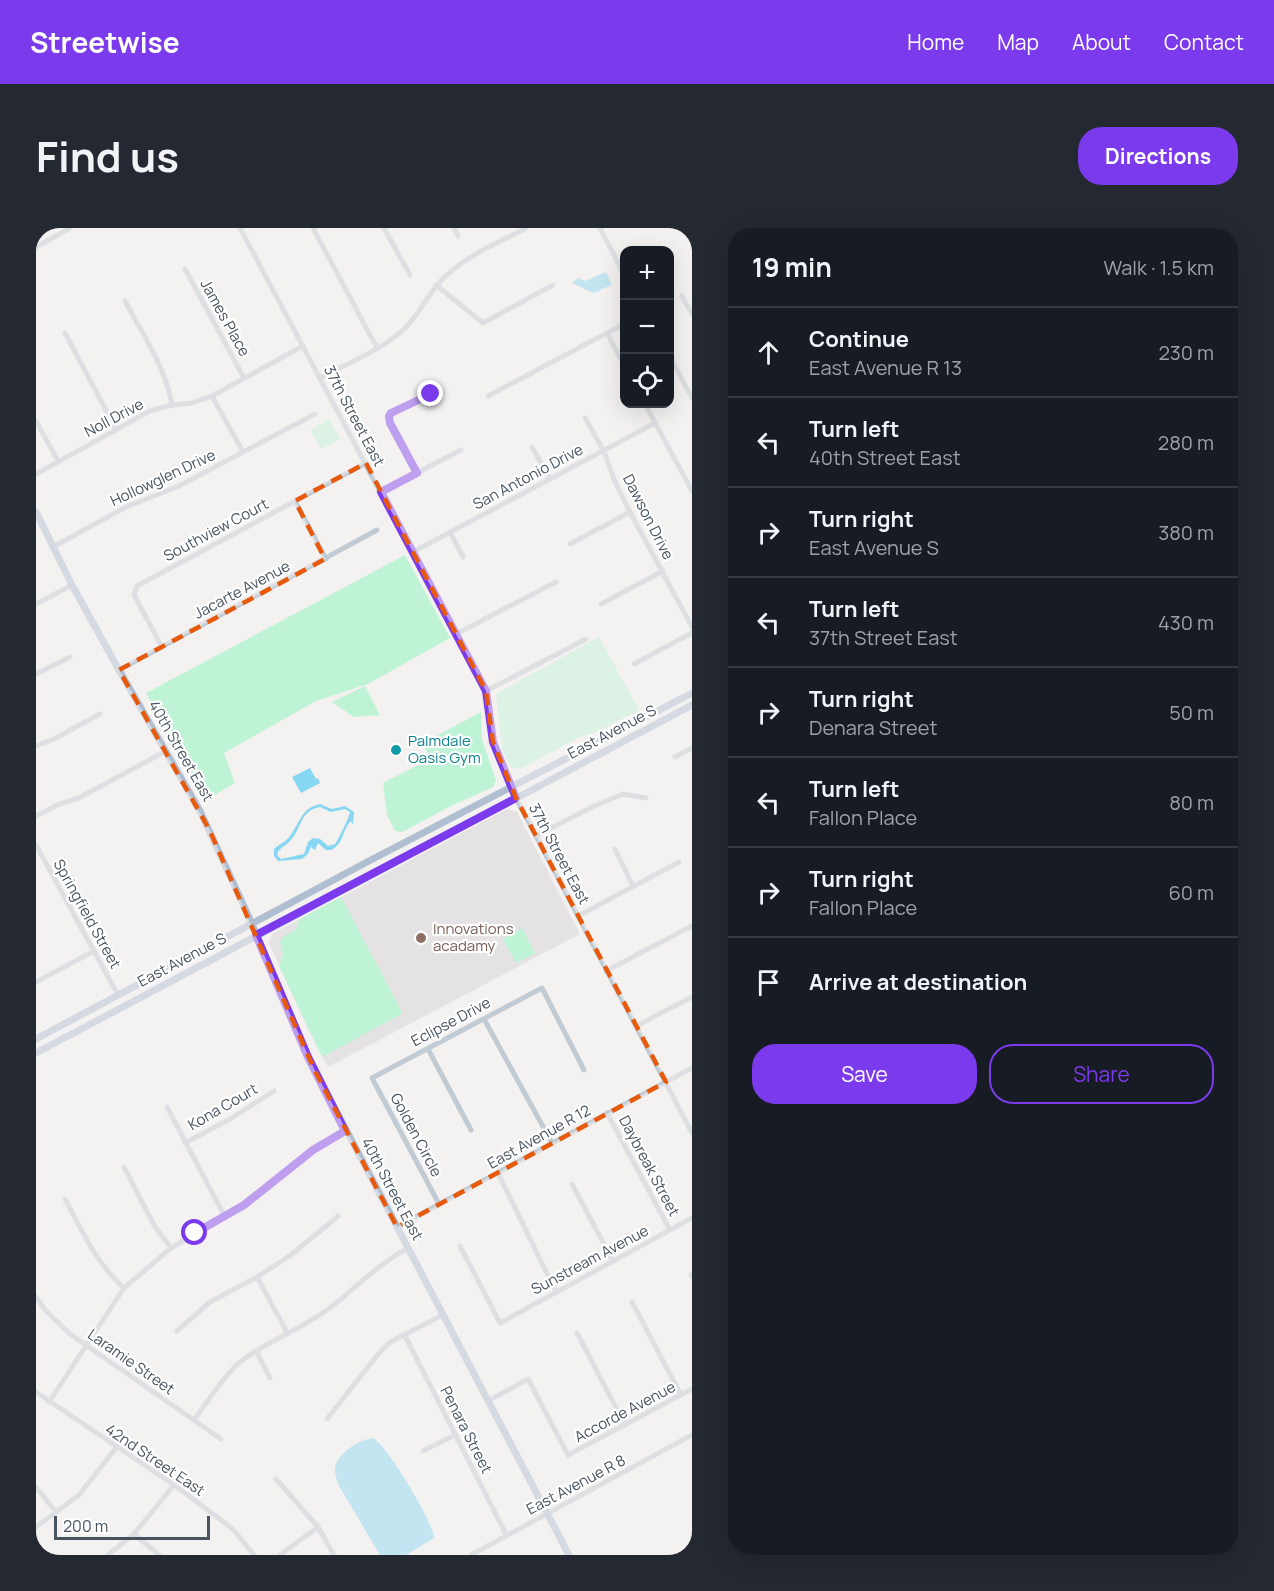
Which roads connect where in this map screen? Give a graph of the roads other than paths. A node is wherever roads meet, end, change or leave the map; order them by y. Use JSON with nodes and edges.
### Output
{"nodes":[{"id":1,"x":70,"y":228,"type":"edge"},
{"id":2,"x":240,"y":228,"type":"edge"},
{"id":3,"x":313,"y":228,"type":"edge"},
{"id":4,"x":384,"y":228,"type":"edge"},
{"id":5,"x":454,"y":228,"type":"edge"},
{"id":6,"x":526,"y":228,"type":"edge"},
{"id":7,"x":600,"y":228,"type":"edge"},
{"id":8,"x":458,"y":236,"type":"dead end"},
{"id":9,"x":36,"y":247,"type":"edge"},
{"id":10,"x":620,"y":266,"type":"edge"},
{"id":11,"x":185,"y":269,"type":"dead end"},
{"id":12,"x":410,"y":275,"type":"dead end"},
{"id":13,"x":436,"y":285,"type":"junction"},
{"id":14,"x":553,"y":285,"type":"dead end"},
{"id":15,"x":682,"y":296,"type":"dead end"},
{"id":16,"x":125,"y":302,"type":"dead end"},
{"id":17,"x":692,"y":314,"type":"edge"},
{"id":18,"x":620,"y":326,"type":"edge"},
{"id":19,"x":65,"y":333,"type":"dead end"},
{"id":20,"x":607,"y":333,"type":"junction"},
{"id":21,"x":303,"y":346,"type":"junction"},
{"id":22,"x":377,"y":348,"type":"junction"},
{"id":23,"x":620,"y":357,"type":"edge"},
{"id":24,"x":674,"y":366,"type":"edge"},
{"id":25,"x":244,"y":378,"type":"junction"},
{"id":26,"x":320,"y":378,"type":"junction"},
{"id":27,"x":431,"y":394,"type":"dead end"},
{"id":28,"x":212,"y":396,"type":"junction"},
{"id":29,"x":488,"y":396,"type":"dead end"},
{"id":30,"x":692,"y":398,"type":"edge"},
{"id":31,"x":172,"y":405,"type":"junction"},
{"id":32,"x":647,"y":408,"type":"edge"},
{"id":33,"x":315,"y":414,"type":"dead end"},
{"id":34,"x":585,"y":418,"type":"dead end"},
{"id":35,"x":36,"y":421,"type":"edge"},
{"id":36,"x":655,"y":423,"type":"junction"},
{"id":37,"x":116,"y":429,"type":"junction"},
{"id":38,"x":532,"y":447,"type":"dead end"},
{"id":39,"x":461,"y":450,"type":"dead end"},
{"id":40,"x":604,"y":451,"type":"junction"},
{"id":41,"x":243,"y":452,"type":"junction"},
{"id":42,"x":58,"y":461,"type":"junction"},
{"id":43,"x":366,"y":463,"type":"junction"},
{"id":44,"x":417,"y":473,"type":"junction"},
{"id":45,"x":36,"y":474,"type":"edge"},
{"id":46,"x":550,"y":479,"type":"junction"},
{"id":47,"x":692,"y":491,"type":"edge"},
{"id":48,"x":381,"y":492,"type":"junction"},
{"id":49,"x":294,"y":501,"type":"junction"},
{"id":50,"x":36,"y":512,"type":"edge"},
{"id":51,"x":630,"y":512,"type":"junction"},
{"id":52,"x":377,"y":530,"type":"dead end"},
{"id":53,"x":450,"y":532,"type":"junction"},
{"id":54,"x":570,"y":544,"type":"dead end"},
{"id":55,"x":53,"y":547,"type":"junction"},
{"id":56,"x":412,"y":552,"type":"junction"},
{"id":57,"x":463,"y":557,"type":"dead end"},
{"id":58,"x":326,"y":559,"type":"junction"},
{"id":59,"x":663,"y":571,"type":"junction"},
{"id":60,"x":556,"y":582,"type":"dead end"},
{"id":61,"x":72,"y":585,"type":"junction"},
{"id":62,"x":36,"y":604,"type":"edge"},
{"id":63,"x":601,"y":604,"type":"dead end"},
{"id":64,"x":692,"y":627,"type":"edge"},
{"id":65,"x":692,"y":633,"type":"edge"},
{"id":66,"x":456,"y":634,"type":"junction"},
{"id":67,"x":586,"y":639,"type":"dead end"},
{"id":68,"x":162,"y":647,"type":"junction"},
{"id":69,"x":70,"y":657,"type":"dead end"},
{"id":70,"x":634,"y":664,"type":"dead end"},
{"id":71,"x":119,"y":670,"type":"junction"},
{"id":72,"x":36,"y":674,"type":"edge"},
{"id":73,"x":486,"y":691,"type":"junction"},
{"id":74,"x":692,"y":693,"type":"edge"},
{"id":75,"x":692,"y":705,"type":"edge"},
{"id":76,"x":100,"y":714,"type":"dead end"},
{"id":77,"x":36,"y":746,"type":"edge"},
{"id":78,"x":692,"y":748,"type":"edge"},
{"id":79,"x":166,"y":751,"type":"junction"},
{"id":80,"x":675,"y":757,"type":"dead end"},
{"id":81,"x":511,"y":788,"type":"junction"},
{"id":82,"x":516,"y":798,"type":"junction"},
{"id":83,"x":646,"y":798,"type":"dead end"},
{"id":84,"x":36,"y":816,"type":"edge"},
{"id":85,"x":536,"y":836,"type":"junction"},
{"id":86,"x":36,"y":845,"type":"edge"},
{"id":87,"x":615,"y":849,"type":"dead end"},
{"id":88,"x":42,"y":857,"type":"junction"},
{"id":89,"x":36,"y":860,"type":"edge"},
{"id":90,"x":679,"y":862,"type":"dead end"},
{"id":91,"x":633,"y":886,"type":"junction"},
{"id":92,"x":578,"y":916,"type":"junction"},
{"id":93,"x":251,"y":923,"type":"junction"},
{"id":94,"x":692,"y":926,"type":"edge"},
{"id":95,"x":256,"y":935,"type":"junction"},
{"id":96,"x":94,"y":951,"type":"junction"},
{"id":97,"x":606,"y":970,"type":"junction"},
{"id":98,"x":36,"y":982,"type":"edge"},
{"id":99,"x":118,"y":995,"type":"junction"},
{"id":100,"x":692,"y":997,"type":"edge"},
{"id":101,"x":484,"y":1019,"type":"junction"},
{"id":102,"x":636,"y":1026,"type":"junction"},
{"id":103,"x":36,"y":1039,"type":"edge"},
{"id":104,"x":428,"y":1049,"type":"junction"},
{"id":105,"x":36,"y":1053,"type":"edge"},
{"id":106,"x":692,"y":1068,"type":"edge"},
{"id":107,"x":584,"y":1070,"type":"dead end"},
{"id":108,"x":372,"y":1078,"type":"joint"},
{"id":109,"x":666,"y":1082,"type":"junction"},
{"id":110,"x":274,"y":1091,"type":"dead end"},
{"id":111,"x":167,"y":1107,"type":"dead end"},
{"id":112,"x":607,"y":1113,"type":"junction"},
{"id":113,"x":471,"y":1130,"type":"dead end"},
{"id":114,"x":345,"y":1131,"type":"junction"},
{"id":115,"x":692,"y":1133,"type":"edge"},
{"id":116,"x":185,"y":1143,"type":"junction"},
{"id":117,"x":552,"y":1143,"type":"junction"},
{"id":118,"x":123,"y":1167,"type":"dead end"},
{"id":119,"x":498,"y":1173,"type":"junction"},
{"id":120,"x":572,"y":1184,"type":"dead end"},
{"id":121,"x":65,"y":1198,"type":"dead end"},
{"id":122,"x":439,"y":1204,"type":"junction"},
{"id":123,"x":338,"y":1216,"type":"dead end"},
{"id":124,"x":225,"y":1217,"type":"junction"},
{"id":125,"x":692,"y":1218,"type":"edge"},
{"id":126,"x":397,"y":1227,"type":"junction"},
{"id":127,"x":670,"y":1230,"type":"junction"},
{"id":128,"x":460,"y":1246,"type":"dead end"},
{"id":129,"x":171,"y":1248,"type":"junction"},
{"id":130,"x":408,"y":1248,"type":"junction"},
{"id":131,"x":613,"y":1261,"type":"junction"},
{"id":132,"x":258,"y":1277,"type":"junction"},
{"id":133,"x":124,"y":1288,"type":"junction"},
{"id":134,"x":556,"y":1292,"type":"junction"},
{"id":135,"x":36,"y":1297,"type":"edge"},
{"id":136,"x":632,"y":1302,"type":"dead end"},
{"id":137,"x":442,"y":1314,"type":"junction"},
{"id":138,"x":177,"y":1331,"type":"dead end"},
{"id":139,"x":577,"y":1333,"type":"dead end"},
{"id":140,"x":288,"y":1334,"type":"junction"},
{"id":141,"x":404,"y":1334,"type":"junction"},
{"id":142,"x":85,"y":1346,"type":"junction"},
{"id":143,"x":256,"y":1351,"type":"junction"},
{"id":144,"x":270,"y":1378,"type":"dead end"},
{"id":145,"x":692,"y":1389,"type":"edge"},
{"id":146,"x":36,"y":1392,"type":"edge"},
{"id":147,"x":681,"y":1395,"type":"junction"},
{"id":148,"x":488,"y":1401,"type":"junction"},
{"id":149,"x":49,"y":1402,"type":"junction"},
{"id":150,"x":327,"y":1419,"type":"dead end"},
{"id":151,"x":194,"y":1420,"type":"junction"},
{"id":152,"x":625,"y":1425,"type":"junction"},
{"id":153,"x":455,"y":1434,"type":"junction"},
{"id":154,"x":692,"y":1436,"type":"edge"},
{"id":155,"x":221,"y":1439,"type":"dead end"},
{"id":156,"x":116,"y":1448,"type":"junction"},
{"id":157,"x":423,"y":1451,"type":"dead end"},
{"id":158,"x":276,"y":1479,"type":"dead end"},
{"id":159,"x":174,"y":1485,"type":"junction"},
{"id":160,"x":36,"y":1487,"type":"edge"},
{"id":161,"x":56,"y":1512,"type":"junction"},
{"id":162,"x":547,"y":1514,"type":"junction"},
{"id":163,"x":36,"y":1527,"type":"edge"},
{"id":164,"x":318,"y":1527,"type":"junction"},
{"id":165,"x":134,"y":1534,"type":"junction"},
{"id":166,"x":507,"y":1536,"type":"junction"},
{"id":167,"x":108,"y":1555,"type":"edge"},
{"id":168,"x":159,"y":1555,"type":"edge"},
{"id":169,"x":254,"y":1555,"type":"edge"},
{"id":170,"x":280,"y":1555,"type":"edge"},
{"id":171,"x":334,"y":1555,"type":"edge"},
{"id":172,"x":471,"y":1555,"type":"edge"},
{"id":173,"x":568,"y":1555,"type":"edge"}],
"edges":[{"from":1,"to":9,"type":"street"},
{"from":2,"to":21,"type":"street","name":"37th Street East"},
{"from":3,"to":22,"type":"street"},
{"from":4,"to":12,"type":"street"},
{"from":5,"to":8,"type":"street"},
{"from":6,"to":13,"type":"street"},
{"from":7,"to":10,"type":"street"},
{"from":11,"to":25,"type":"street","name":"James Place"},
{"from":13,"to":14,"type":"street"},
{"from":13,"to":22,"type":"street"},
{"from":15,"to":17,"type":"street"},
{"from":16,"to":31,"type":"street"},
{"from":18,"to":20,"type":"street"},
{"from":19,"to":37,"type":"street"},
{"from":20,"to":23,"type":"street"},
{"from":20,"to":29,"type":"street"},
{"from":21,"to":25,"type":"street","name":"Noll Drive"},
{"from":21,"to":26,"type":"street","name":"37th Street East"},
{"from":22,"to":26,"type":"street"},
{"from":24,"to":30,"type":"street"},
{"from":25,"to":28,"type":"street","name":"Noll Drive"},
{"from":26,"to":43,"type":"street","name":"37th Street East"},
{"from":27,"to":44,"type":"street"},
{"from":28,"to":31,"type":"street","name":"Noll Drive"},
{"from":28,"to":41,"type":"street"},
{"from":31,"to":37,"type":"street","name":"Noll Drive"},
{"from":32,"to":36,"type":"street"},
{"from":33,"to":41,"type":"street","name":"Hollowglen Drive"},
{"from":34,"to":40,"type":"street","name":"Dawson Drive"},
{"from":35,"to":42,"type":"street"},
{"from":36,"to":40,"type":"street","name":"San Antonio Drive"},
{"from":36,"to":47,"type":"street"},
{"from":37,"to":42,"type":"street","name":"Noll Drive"},
{"from":38,"to":46,"type":"street"},
{"from":39,"to":44,"type":"street"},
{"from":40,"to":46,"type":"street","name":"San Antonio Drive"},
{"from":40,"to":51,"type":"street","name":"Dawson Drive"},
{"from":41,"to":55,"type":"street","name":"Hollowglen Drive"},
{"from":42,"to":45,"type":"street","name":"Noll Drive"},
{"from":43,"to":48,"type":"street","name":"37th Street East"},
{"from":43,"to":49,"type":"street","name":"Southview Court"},
{"from":44,"to":48,"type":"street"},
{"from":46,"to":53,"type":"street","name":"San Antonio Drive"},
{"from":48,"to":56,"type":"street","name":"37th Street East"},
{"from":49,"to":58,"type":"street"},
{"from":49,"to":68,"type":"street","name":"Southview Court"},
{"from":50,"to":55,"type":"main road","name":"40th Street East"},
{"from":51,"to":54,"type":"street"},
{"from":51,"to":59,"type":"street","name":"Dawson Drive"},
{"from":52,"to":58,"type":"street","name":"Jacarte Avenue"},
{"from":53,"to":56,"type":"street","name":"San Antonio Drive"},
{"from":53,"to":57,"type":"street"},
{"from":55,"to":61,"type":"main road","name":"40th Street East"},
{"from":56,"to":66,"type":"street","name":"37th Street East"},
{"from":58,"to":68,"type":"street","name":"Jacarte Avenue"},
{"from":59,"to":63,"type":"street"},
{"from":59,"to":64,"type":"street","name":"Dawson Drive"},
{"from":60,"to":66,"type":"street"},
{"from":61,"to":62,"type":"street"},
{"from":61,"to":71,"type":"main road","name":"40th Street East"},
{"from":65,"to":70,"type":"street"},
{"from":66,"to":73,"type":"street","name":"37th Street East"},
{"from":67,"to":73,"type":"street"},
{"from":68,"to":71,"type":"street","name":"Jacarte Avenue"},
{"from":69,"to":72,"type":"street"},
{"from":71,"to":79,"type":"main road","name":"40th Street East"},
{"from":73,"to":81,"type":"street","name":"37th Street East"},
{"from":74,"to":81,"type":"main road","name":"East Avenue S"},
{"from":75,"to":82,"type":"main road","name":"East Avenue S"},
{"from":76,"to":77,"type":"street"},
{"from":78,"to":80,"type":"street"},
{"from":79,"to":84,"type":"street"},
{"from":79,"to":93,"type":"main road","name":"40th Street East"},
{"from":81,"to":82,"type":"street","name":"37th Street East"},
{"from":81,"to":93,"type":"main road","name":"East Avenue S"},
{"from":82,"to":85,"type":"street","name":"37th Street East"},
{"from":82,"to":95,"type":"main road","name":"East Avenue S"},
{"from":83,"to":85,"type":"street"},
{"from":85,"to":92,"type":"street","name":"37th Street East"},
{"from":86,"to":88,"type":"street","name":"Springfield Street"},
{"from":87,"to":91,"type":"street"},
{"from":88,"to":89,"type":"street"},
{"from":88,"to":96,"type":"street","name":"Springfield Street"},
{"from":90,"to":91,"type":"street"},
{"from":91,"to":92,"type":"street"},
{"from":92,"to":97,"type":"street","name":"37th Street East"},
{"from":93,"to":95,"type":"main road","name":"40th Street East"},
{"from":93,"to":99,"type":"main road","name":"East Avenue S"},
{"from":94,"to":97,"type":"street"},
{"from":95,"to":105,"type":"main road","name":"East Avenue S"},
{"from":95,"to":114,"type":"main road","name":"40th Street East"},
{"from":96,"to":98,"type":"street"},
{"from":96,"to":99,"type":"street","name":"Springfield Street"},
{"from":97,"to":102,"type":"street","name":"37th Street East"},
{"from":99,"to":103,"type":"main road","name":"East Avenue S"},
{"from":100,"to":102,"type":"street"},
{"from":101,"to":104,"type":"street","name":"Eclipse Drive"},
{"from":101,"to":107,"type":"street","name":"Eclipse Drive"},
{"from":101,"to":117,"type":"street"},
{"from":102,"to":109,"type":"street","name":"37th Street East"},
{"from":104,"to":108,"type":"street","name":"Eclipse Drive"},
{"from":104,"to":113,"type":"street"},
{"from":106,"to":109,"type":"street","name":"East Avenue R 12"},
{"from":108,"to":122,"type":"street","name":"Golden Circle"},
{"from":109,"to":112,"type":"street","name":"East Avenue R 12"},
{"from":109,"to":115,"type":"street","name":"37th Street East"},
{"from":110,"to":116,"type":"street","name":"Kona Court"},
{"from":111,"to":116,"type":"street"},
{"from":112,"to":117,"type":"street","name":"East Avenue R 12"},
{"from":112,"to":127,"type":"street","name":"Daybreak Street"},
{"from":114,"to":124,"type":"street"},
{"from":114,"to":126,"type":"main road","name":"40th Street East"},
{"from":116,"to":124,"type":"street"},
{"from":117,"to":119,"type":"street","name":"East Avenue R 12"},
{"from":118,"to":129,"type":"street"},
{"from":119,"to":122,"type":"street","name":"East Avenue R 12"},
{"from":119,"to":134,"type":"street"},
{"from":120,"to":131,"type":"street"},
{"from":121,"to":133,"type":"street"},
{"from":122,"to":126,"type":"street","name":"East Avenue R 12"},
{"from":123,"to":132,"type":"street"},
{"from":124,"to":129,"type":"street"},
{"from":125,"to":127,"type":"street","name":"Sunstream Avenue"},
{"from":126,"to":130,"type":"main road","name":"40th Street East"},
{"from":127,"to":131,"type":"street","name":"Sunstream Avenue"},
{"from":128,"to":134,"type":"street","name":"Sunstream Avenue"},
{"from":129,"to":133,"type":"street"},
{"from":130,"to":137,"type":"main road","name":"40th Street East"},
{"from":130,"to":140,"type":"street"},
{"from":131,"to":134,"type":"street","name":"Sunstream Avenue"},
{"from":132,"to":138,"type":"street"},
{"from":132,"to":140,"type":"street"},
{"from":133,"to":142,"type":"street"},
{"from":135,"to":142,"type":"street","name":"Laramie Street"},
{"from":136,"to":147,"type":"street"},
{"from":137,"to":141,"type":"street"},
{"from":137,"to":148,"type":"main road","name":"40th Street East"},
{"from":139,"to":152,"type":"street"},
{"from":140,"to":143,"type":"street"},
{"from":141,"to":150,"type":"street"},
{"from":141,"to":153,"type":"street","name":"Penara Street"},
{"from":142,"to":149,"type":"street"},
{"from":142,"to":151,"type":"street","name":"Laramie Street"},
{"from":143,"to":144,"type":"street"},
{"from":143,"to":151,"type":"street"},
{"from":145,"to":147,"type":"street","name":"Accorde Avenue"},
{"from":146,"to":149,"type":"street","name":"42nd Street East"},
{"from":147,"to":152,"type":"street","name":"Accorde Avenue"},
{"from":148,"to":152,"type":"street","name":"Accorde Avenue"},
{"from":148,"to":162,"type":"main road","name":"40th Street East"},
{"from":149,"to":156,"type":"street","name":"42nd Street East"},
{"from":151,"to":155,"type":"street","name":"Laramie Street"},
{"from":153,"to":157,"type":"street"},
{"from":153,"to":166,"type":"street","name":"Penara Street"},
{"from":154,"to":162,"type":"street","name":"East Avenue R 8"},
{"from":156,"to":159,"type":"street","name":"42nd Street East"},
{"from":156,"to":161,"type":"street"},
{"from":158,"to":164,"type":"street"},
{"from":159,"to":165,"type":"street"},
{"from":159,"to":169,"type":"street","name":"42nd Street East"},
{"from":160,"to":161,"type":"street"},
{"from":161,"to":163,"type":"street"},
{"from":162,"to":166,"type":"street","name":"East Avenue R 8"},
{"from":162,"to":173,"type":"main road","name":"40th Street East"},
{"from":164,"to":170,"type":"street"},
{"from":164,"to":171,"type":"street"},
{"from":165,"to":167,"type":"street"},
{"from":165,"to":168,"type":"street"},
{"from":166,"to":172,"type":"street","name":"East Avenue R 8"}]}
